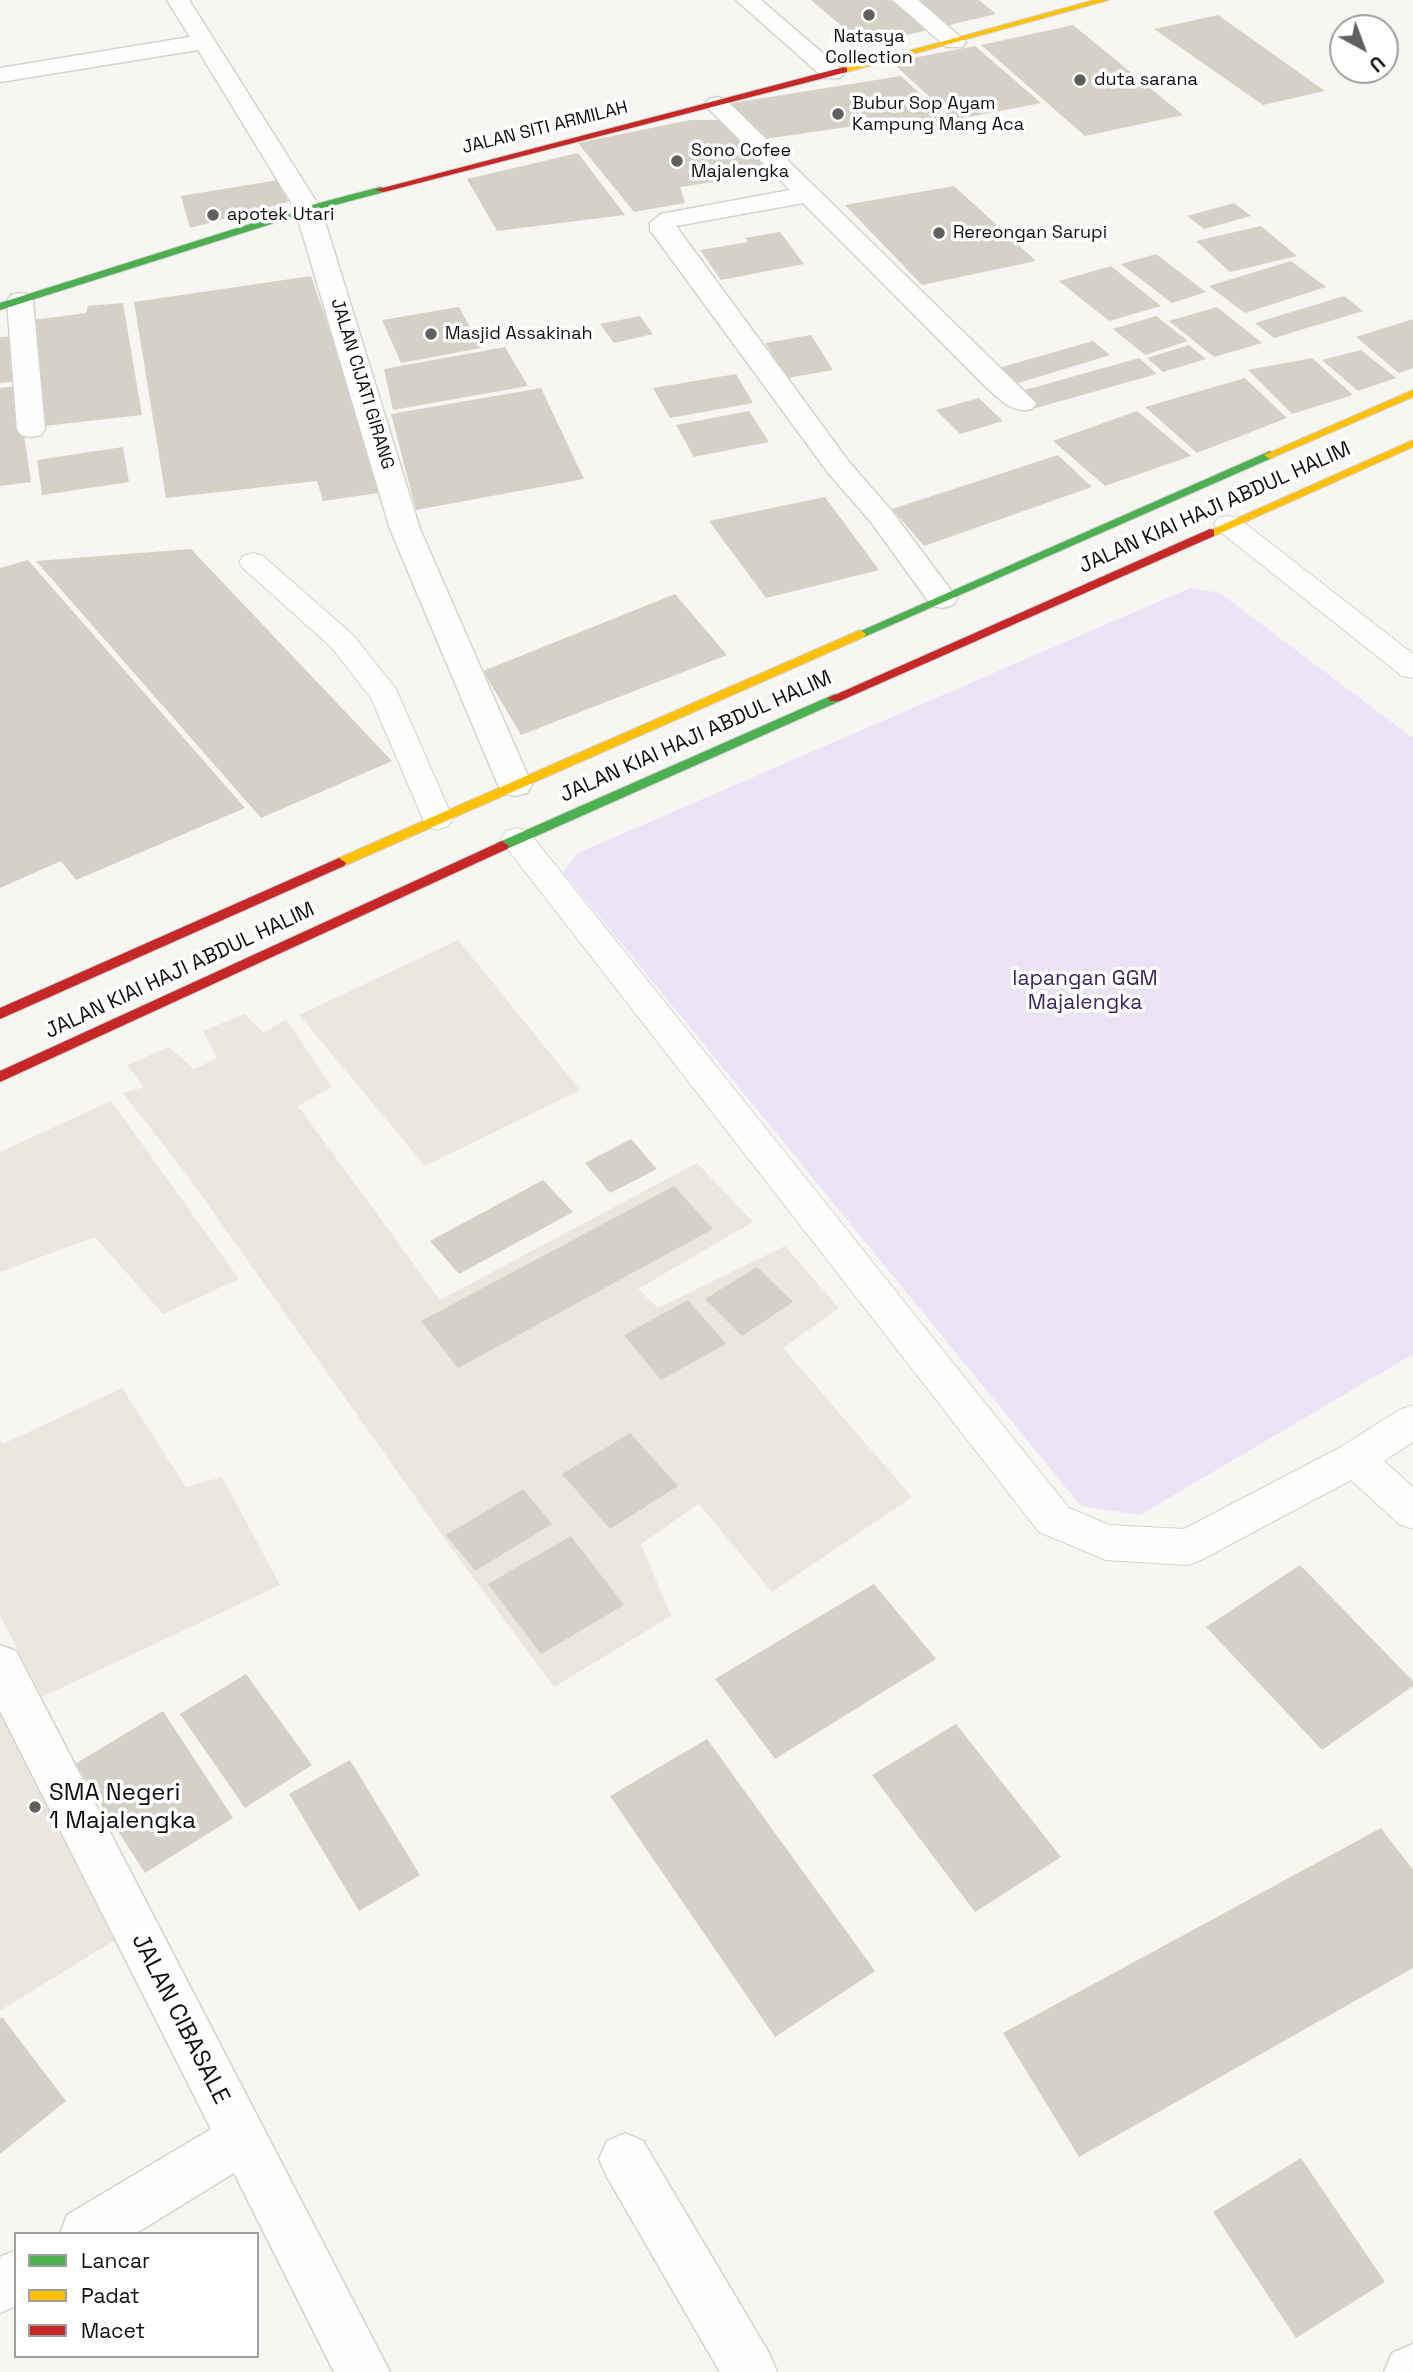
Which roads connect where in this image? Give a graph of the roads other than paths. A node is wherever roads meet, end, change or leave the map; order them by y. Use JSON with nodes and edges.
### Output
{"nodes":[{"id":1,"x":178,"y":0,"type":"edge"},
{"id":2,"x":747,"y":0,"type":"edge"},
{"id":3,"x":904,"y":0,"type":"edge"},
{"id":4,"x":1104,"y":0,"type":"edge"},
{"id":5,"x":204,"y":41,"type":"junction"},
{"id":6,"x":954,"y":42,"type":"junction"},
{"id":7,"x":832,"y":73,"type":"junction"},
{"id":8,"x":0,"y":75,"type":"edge"},
{"id":9,"x":717,"y":104,"type":"junction"},
{"id":10,"x":807,"y":195,"type":"junction"},
{"id":11,"x":308,"y":209,"type":"junction"},
{"id":12,"x":10,"y":304,"type":"edge"},
{"id":13,"x":1413,"y":393,"type":"edge"},
{"id":14,"x":1022,"y":403,"type":"dead end"},
{"id":15,"x":32,"y":429,"type":"dead end"},
{"id":16,"x":1413,"y":443,"type":"edge"},
{"id":17,"x":1228,"y":524,"type":"junction"},
{"id":18,"x":253,"y":562,"type":"dead end"},
{"id":19,"x":943,"y":599,"type":"junction"},
{"id":20,"x":1413,"y":669,"type":"edge"},
{"id":21,"x":515,"y":785,"type":"junction"},
{"id":22,"x":437,"y":819,"type":"junction"},
{"id":23,"x":517,"y":839,"type":"junction"},
{"id":24,"x":0,"y":1014,"type":"edge"},
{"id":25,"x":0,"y":1077,"type":"edge"},
{"id":26,"x":1413,"y":1421,"type":"edge"},
{"id":27,"x":1355,"y":1459,"type":"junction"},
{"id":28,"x":1413,"y":1512,"type":"edge"},
{"id":29,"x":0,"y":1665,"type":"edge"},
{"id":30,"x":242,"y":2139,"type":"junction"},
{"id":31,"x":625,"y":2159,"type":"dead end"},
{"id":32,"x":89,"y":2232,"type":"edge"},
{"id":33,"x":363,"y":2372,"type":"edge"},
{"id":34,"x":750,"y":2372,"type":"edge"}],
"edges":[{"from":1,"to":5,"type":"street","name":"JALAN CIJATI GIRANG"},
{"from":2,"to":7,"type":"street"},
{"from":3,"to":6,"type":"street"},
{"from":4,"to":6,"type":"main road","name":"JALAN SITI ARMILAH"},
{"from":5,"to":8,"type":"street"},
{"from":5,"to":11,"type":"street","name":"JALAN CIJATI GIRANG"},
{"from":6,"to":7,"type":"main road","name":"JALAN SITI ARMILAH"},
{"from":7,"to":9,"type":"main road","name":"JALAN SITI ARMILAH"},
{"from":9,"to":10,"type":"street"},
{"from":9,"to":11,"type":"main road","name":"JALAN SITI ARMILAH"},
{"from":10,"to":14,"type":"street"},
{"from":10,"to":19,"type":"street"},
{"from":11,"to":12,"type":"main road","name":"JALAN SITI ARMILAH"},
{"from":11,"to":21,"type":"street","name":"JALAN CIJATI GIRANG"},
{"from":12,"to":15,"type":"street"},
{"from":13,"to":19,"type":"main road","name":"JALAN KIAI HAJI ABDUL HALIM"},
{"from":16,"to":17,"type":"main road","name":"JALAN KIAI HAJI ABDUL HALIM"},
{"from":17,"to":20,"type":"lane"},
{"from":17,"to":23,"type":"main road","name":"JALAN KIAI HAJI ABDUL HALIM"},
{"from":18,"to":22,"type":"lane"},
{"from":19,"to":21,"type":"main road","name":"JALAN KIAI HAJI ABDUL HALIM"},
{"from":21,"to":22,"type":"main road","name":"JALAN KIAI HAJI ABDUL HALIM"},
{"from":22,"to":24,"type":"main road","name":"JALAN KIAI HAJI ABDUL HALIM"},
{"from":23,"to":25,"type":"main road","name":"JALAN KIAI HAJI ABDUL HALIM"},
{"from":23,"to":27,"type":"lane"},
{"from":26,"to":27,"type":"lane"},
{"from":27,"to":28,"type":"lane"},
{"from":29,"to":30,"type":"street","name":"JALAN CIBASALE"},
{"from":30,"to":32,"type":"street"},
{"from":30,"to":33,"type":"street","name":"JALAN CIBASALE"},
{"from":31,"to":34,"type":"street"}]}
